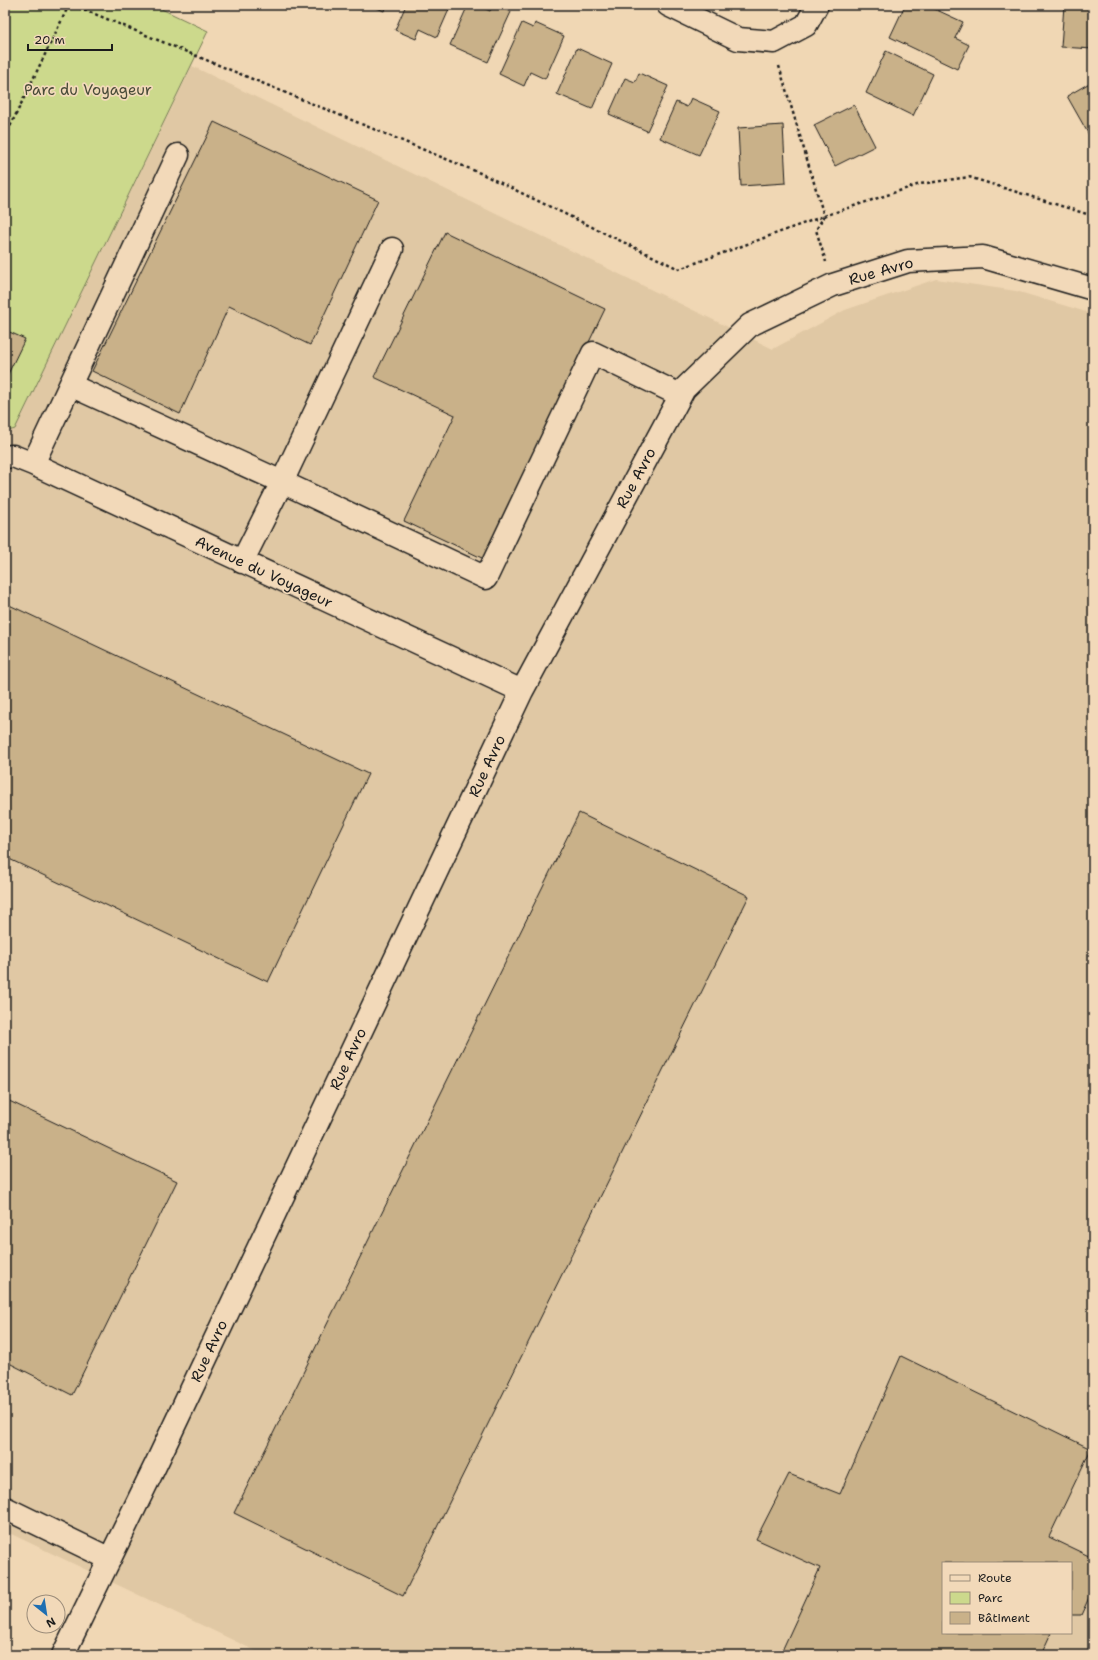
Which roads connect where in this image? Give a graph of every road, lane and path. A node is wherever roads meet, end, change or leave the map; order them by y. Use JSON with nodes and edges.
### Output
{"nodes":[{"id":1,"x":69,"y":5,"type":"edge"},
{"id":2,"x":73,"y":5,"type":"edge"},
{"id":3,"x":668,"y":5,"type":"edge"},
{"id":4,"x":817,"y":5,"type":"edge"},
{"id":5,"x":778,"y":64,"type":"dead end"},
{"id":6,"x":5,"y":137,"type":"edge"},
{"id":7,"x":178,"y":155,"type":"dead end"},
{"id":8,"x":824,"y":216,"type":"junction"},
{"id":9,"x":1093,"y":216,"type":"edge"},
{"id":10,"x":392,"y":249,"type":"dead end"},
{"id":11,"x":833,"y":285,"type":"junction"},
{"id":12,"x":1093,"y":289,"type":"edge"},
{"id":13,"x":70,"y":385,"type":"junction"},
{"id":14,"x":680,"y":395,"type":"junction"},
{"id":15,"x":5,"y":457,"type":"edge"},
{"id":16,"x":33,"y":464,"type":"junction"},
{"id":17,"x":282,"y":482,"type":"junction"},
{"id":18,"x":242,"y":562,"type":"junction"},
{"id":19,"x":522,"y":691,"type":"junction"},
{"id":20,"x":5,"y":1508,"type":"edge"},
{"id":21,"x":110,"y":1559,"type":"junction"},
{"id":22,"x":63,"y":1655,"type":"edge"}],
"edges":[{"from":1,"to":6,"type":"path"},
{"from":2,"to":8,"type":"path"},
{"from":3,"to":4,"type":"street"},
{"from":5,"to":8,"type":"path"},
{"from":7,"to":13,"type":"street"},
{"from":8,"to":9,"type":"path"},
{"from":8,"to":11,"type":"path"},
{"from":10,"to":17,"type":"street"},
{"from":11,"to":12,"type":"street","name":"Rue Avro"},
{"from":11,"to":14,"type":"street","name":"Rue Avro"},
{"from":13,"to":16,"type":"street"},
{"from":13,"to":17,"type":"street"},
{"from":14,"to":17,"type":"street"},
{"from":14,"to":19,"type":"street","name":"Rue Avro"},
{"from":15,"to":16,"type":"street","name":"Avenue du Voyageur"},
{"from":16,"to":18,"type":"street","name":"Avenue du Voyageur"},
{"from":17,"to":18,"type":"street"},
{"from":18,"to":19,"type":"street","name":"Avenue du Voyageur"},
{"from":19,"to":21,"type":"street","name":"Rue Avro"},
{"from":20,"to":21,"type":"street"},
{"from":21,"to":22,"type":"street","name":"Rue Avro"}]}
